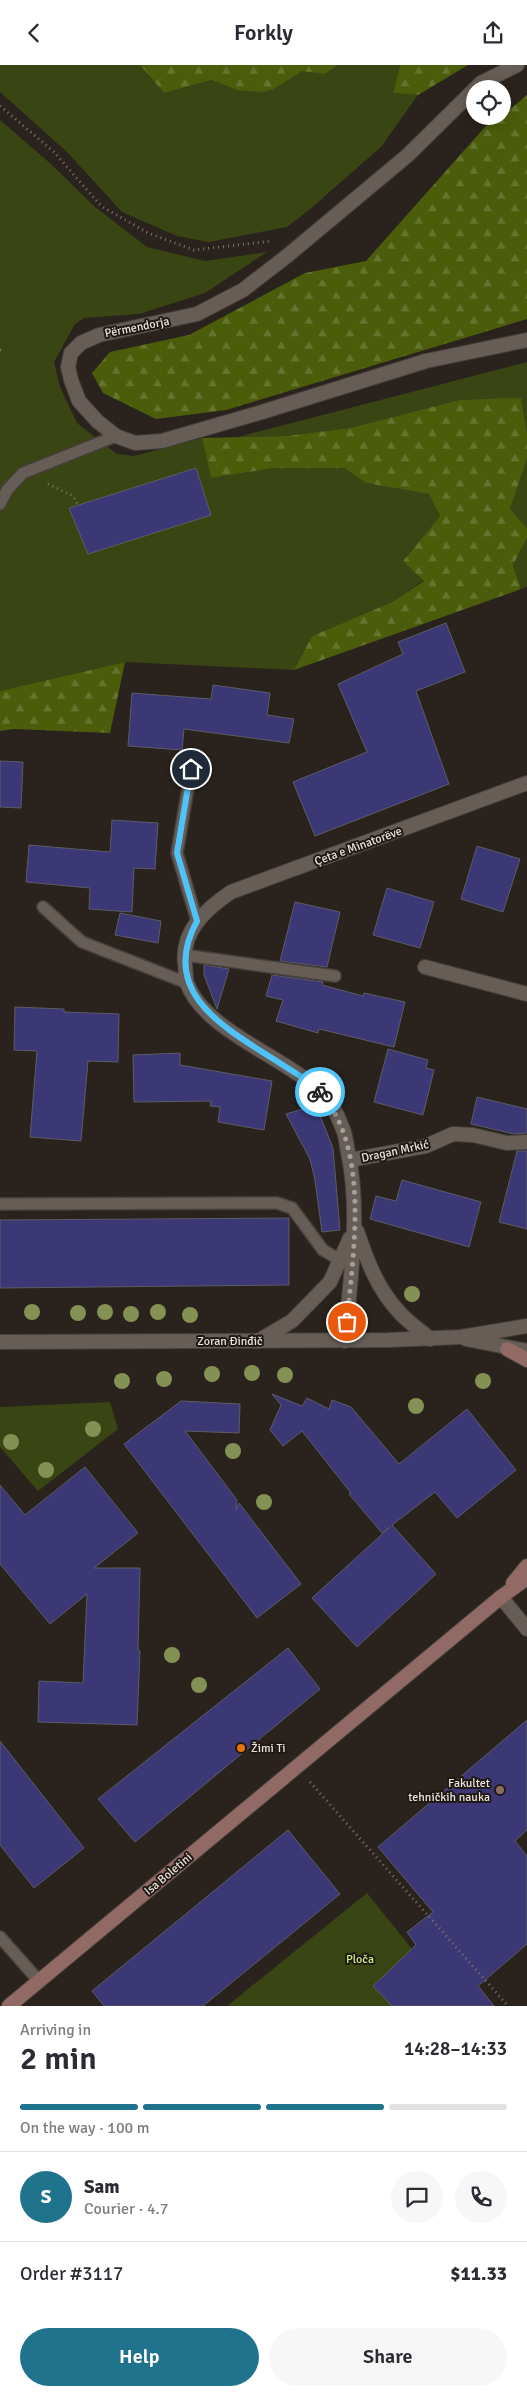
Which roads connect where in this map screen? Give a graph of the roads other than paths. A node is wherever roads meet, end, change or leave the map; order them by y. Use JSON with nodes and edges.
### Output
{"nodes":[{"id":1,"x":517,"y":65,"type":"edge"},
{"id":2,"x":527,"y":340,"type":"edge"},
{"id":3,"x":116,"y":436,"type":"junction"},
{"id":4,"x":0,"y":504,"type":"edge"},
{"id":5,"x":191,"y":769,"type":"dead end"},
{"id":6,"x":527,"y":783,"type":"edge"},
{"id":7,"x":43,"y":907,"type":"dead end"},
{"id":8,"x":197,"y":921,"type":"junction"},
{"id":9,"x":184,"y":955,"type":"junction"},
{"id":10,"x":426,"y":967,"type":"dead end"},
{"id":11,"x":335,"y":976,"type":"dead end"},
{"id":12,"x":187,"y":983,"type":"junction"},
{"id":13,"x":527,"y":994,"type":"edge"},
{"id":14,"x":527,"y":1142,"type":"edge"},
{"id":15,"x":350,"y":1159,"type":"junction"},
{"id":16,"x":0,"y":1204,"type":"edge"},
{"id":17,"x":355,"y":1226,"type":"junction"},
{"id":18,"x":340,"y":1260,"type":"junction"},
{"id":19,"x":527,"y":1327,"type":"edge"},
{"id":20,"x":461,"y":1337,"type":"junction"},
{"id":21,"x":430,"y":1339,"type":"junction"},
{"id":22,"x":258,"y":1341,"type":"junction"},
{"id":23,"x":345,"y":1341,"type":"junction"},
{"id":24,"x":0,"y":1342,"type":"edge"},
{"id":25,"x":507,"y":1349,"type":"junction"},
{"id":26,"x":527,"y":1351,"type":"edge"},
{"id":27,"x":527,"y":1360,"type":"edge"},
{"id":28,"x":527,"y":1566,"type":"edge"},
{"id":29,"x":527,"y":1578,"type":"edge"},
{"id":30,"x":501,"y":1597,"type":"junction"},
{"id":31,"x":527,"y":1629,"type":"edge"},
{"id":32,"x":0,"y":1937,"type":"edge"},
{"id":33,"x":39,"y":1981,"type":"junction"},
{"id":34,"x":9,"y":2006,"type":"edge"}],
"edges":[{"from":1,"to":3,"type":"street","name":"Përmendorja"},
{"from":2,"to":3,"type":"street","name":"Përmendorja"},
{"from":3,"to":4,"type":"lane"},
{"from":5,"to":8,"type":"lane"},
{"from":6,"to":8,"type":"street","name":"Çeta e Minatorëve"},
{"from":7,"to":12,"type":"lane"},
{"from":8,"to":9,"type":"street","name":"Çeta e Minatorëve"},
{"from":9,"to":11,"type":"lane"},
{"from":9,"to":12,"type":"street","name":"Çeta e Minatorëve"},
{"from":10,"to":13,"type":"street"},
{"from":12,"to":15,"type":"street","name":"Çeta e Minatorëve"},
{"from":14,"to":15,"type":"street","name":"Dragan Mrkić"},
{"from":15,"to":17,"type":"street","name":"Çeta e Minatorëve"},
{"from":16,"to":18,"type":"lane"},
{"from":17,"to":18,"type":"street","name":"Çeta e Minatorëve"},
{"from":17,"to":21,"type":"street","name":"Çeta e Minatorëve"},
{"from":17,"to":23,"type":"street","name":"Çeta e Minatorëve"},
{"from":18,"to":22,"type":"street","name":"Çeta e Minatorëve"},
{"from":19,"to":20,"type":"street","name":"Zoran Đinđič"},
{"from":20,"to":21,"type":"street","name":"Zoran Đinđič"},
{"from":20,"to":25,"type":"street","name":"Zoran Đinđič"},
{"from":21,"to":23,"type":"street","name":"Zoran Đinđič"},
{"from":22,"to":23,"type":"street","name":"Zoran Đinđič"},
{"from":22,"to":24,"type":"street","name":"Zoran Đinđič"},
{"from":25,"to":26,"type":"street","name":"Zoran Đinđič"},
{"from":25,"to":27,"type":"main road"},
{"from":28,"to":30,"type":"main road","name":"Isa Boletini"},
{"from":29,"to":30,"type":"main road","name":"Isa Boletini"},
{"from":30,"to":31,"type":"street"},
{"from":30,"to":33,"type":"main road","name":"Isa Boletini"},
{"from":32,"to":33,"type":"lane"},
{"from":33,"to":34,"type":"main road","name":"Isa Boletini"}]}
